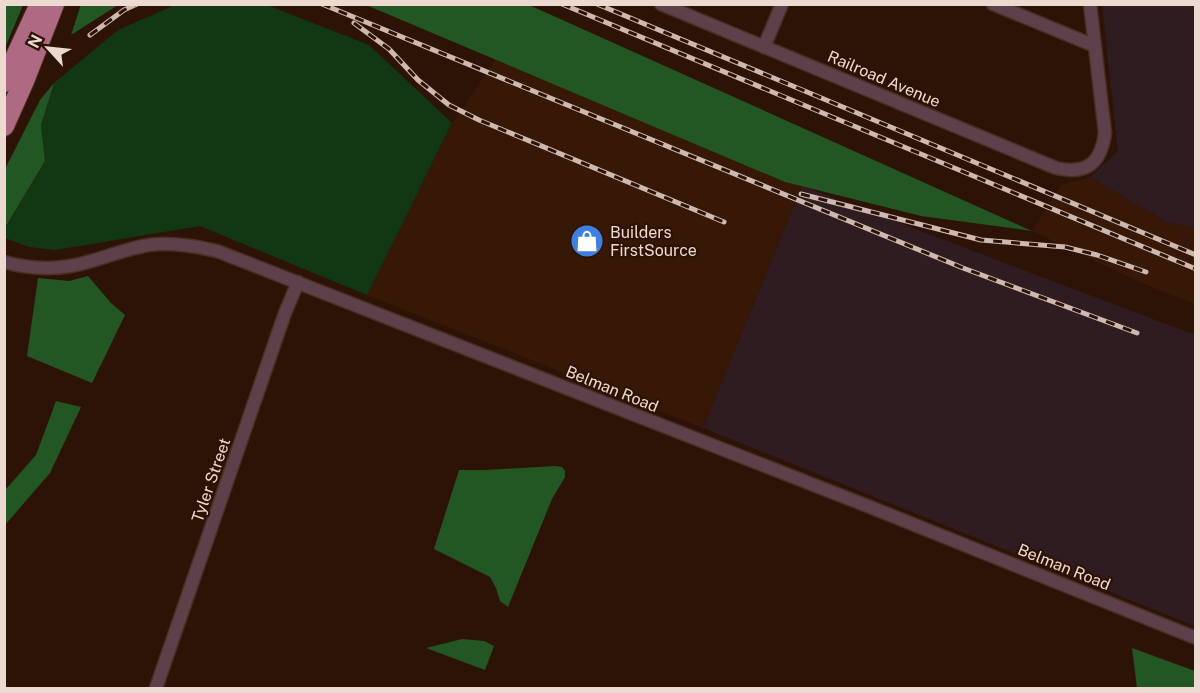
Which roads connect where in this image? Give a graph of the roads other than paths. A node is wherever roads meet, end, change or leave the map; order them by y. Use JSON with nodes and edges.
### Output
{"nodes":[{"id":1,"x":40,"y":4,"type":"edge"},
{"id":2,"x":54,"y":4,"type":"edge"},
{"id":3,"x":661,"y":4,"type":"edge"},
{"id":4,"x":782,"y":4,"type":"edge"},
{"id":5,"x":993,"y":4,"type":"edge"},
{"id":6,"x":1090,"y":4,"type":"edge"},
{"id":7,"x":1095,"y":46,"type":"junction"},
{"id":8,"x":764,"y":47,"type":"junction"},
{"id":9,"x":4,"y":82,"type":"edge"},
{"id":10,"x":4,"y":126,"type":"edge"},
{"id":11,"x":4,"y":262,"type":"edge"},
{"id":12,"x":298,"y":282,"type":"junction"},
{"id":13,"x":1196,"y":638,"type":"edge"},
{"id":14,"x":156,"y":688,"type":"edge"}],
"edges":[{"from":1,"to":9,"type":"highway"},
{"from":2,"to":10,"type":"highway"},
{"from":3,"to":8,"type":"street","name":"Railroad Avenue"},
{"from":4,"to":8,"type":"street"},
{"from":5,"to":7,"type":"street"},
{"from":6,"to":7,"type":"street"},
{"from":7,"to":8,"type":"street","name":"Railroad Avenue"},
{"from":11,"to":12,"type":"street","name":"Belman Road"},
{"from":12,"to":13,"type":"street","name":"Belman Road"},
{"from":12,"to":14,"type":"street","name":"Tyler Street"}]}
